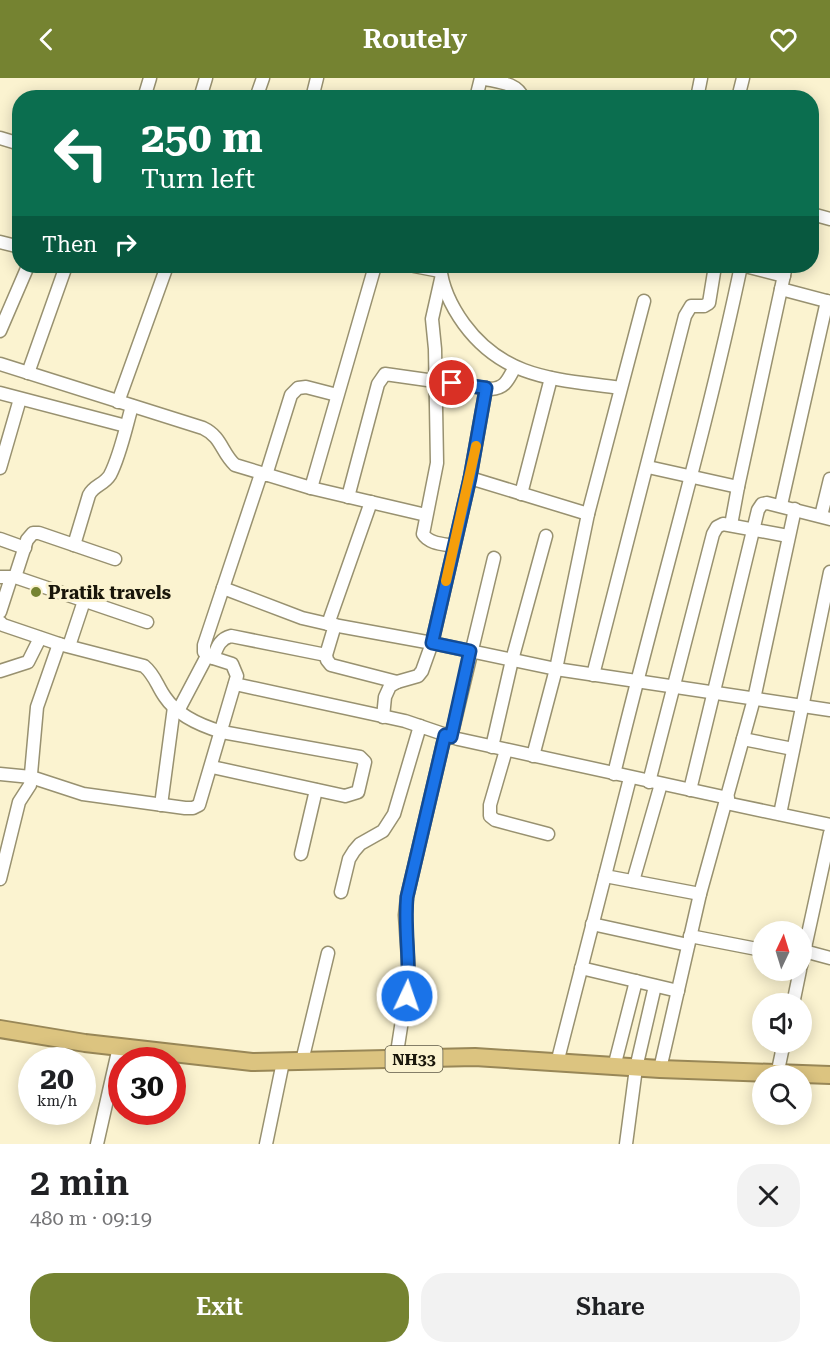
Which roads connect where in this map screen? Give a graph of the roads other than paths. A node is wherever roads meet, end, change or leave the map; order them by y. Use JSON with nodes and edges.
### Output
{"nodes":[{"id":1,"x":481,"y":78,"type":"edge"},
{"id":2,"x":518,"y":90,"type":"edge"},
{"id":3,"x":25,"y":273,"type":"edge"},
{"id":4,"x":64,"y":273,"type":"edge"},
{"id":5,"x":164,"y":273,"type":"edge"},
{"id":6,"x":373,"y":273,"type":"edge"},
{"id":7,"x":440,"y":273,"type":"edge"},
{"id":8,"x":440,"y":273,"type":"edge"},
{"id":9,"x":714,"y":273,"type":"edge"},
{"id":10,"x":741,"y":273,"type":"edge"},
{"id":11,"x":769,"y":273,"type":"edge"},
{"id":12,"x":784,"y":277,"type":"edge"},
{"id":13,"x":644,"y":301,"type":"dead end"},
{"id":14,"x":829,"y":302,"type":"edge"},
{"id":15,"x":0,"y":331,"type":"edge"},
{"id":16,"x":0,"y":364,"type":"edge"},
{"id":17,"x":515,"y":367,"type":"junction"},
{"id":18,"x":28,"y":373,"type":"junction"},
{"id":19,"x":551,"y":378,"type":"junction"},
{"id":20,"x":435,"y":381,"type":"junction"},
{"id":21,"x":486,"y":388,"type":"junction"},
{"id":22,"x":620,"y":388,"type":"junction"},
{"id":23,"x":0,"y":393,"type":"edge"},
{"id":24,"x":338,"y":395,"type":"junction"},
{"id":25,"x":20,"y":399,"type":"junction"},
{"id":26,"x":118,"y":402,"type":"junction"},
{"id":27,"x":132,"y":406,"type":"junction"},
{"id":28,"x":126,"y":426,"type":"junction"},
{"id":29,"x":648,"y":467,"type":"junction"},
{"id":30,"x":0,"y":468,"type":"edge"},
{"id":31,"x":263,"y":474,"type":"junction"},
{"id":32,"x":692,"y":477,"type":"junction"},
{"id":33,"x":470,"y":478,"type":"junction"},
{"id":34,"x":830,"y":479,"type":"edge"},
{"id":35,"x":738,"y":487,"type":"junction"},
{"id":36,"x":311,"y":488,"type":"junction"},
{"id":37,"x":521,"y":494,"type":"junction"},
{"id":38,"x":348,"y":496,"type":"junction"},
{"id":39,"x":372,"y":502,"type":"junction"},
{"id":40,"x":781,"y":506,"type":"junction"},
{"id":41,"x":795,"y":509,"type":"junction"},
{"id":42,"x":588,"y":514,"type":"junction"},
{"id":43,"x":426,"y":515,"type":"junction"},
{"id":44,"x":825,"y":518,"type":"edge"},
{"id":45,"x":731,"y":525,"type":"junction"},
{"id":46,"x":754,"y":529,"type":"junction"},
{"id":47,"x":546,"y":536,"type":"dead end"},
{"id":48,"x":788,"y":536,"type":"junction"},
{"id":49,"x":0,"y":539,"type":"edge"},
{"id":50,"x":74,"y":545,"type":"junction"},
{"id":51,"x":454,"y":546,"type":"junction"},
{"id":52,"x":25,"y":548,"type":"junction"},
{"id":53,"x":494,"y":558,"type":"dead end"},
{"id":54,"x":115,"y":559,"type":"dead end"},
{"id":55,"x":830,"y":572,"type":"edge"},
{"id":56,"x":9,"y":578,"type":"edge"},
{"id":57,"x":223,"y":588,"type":"junction"},
{"id":58,"x":84,"y":601,"type":"junction"},
{"id":59,"x":0,"y":612,"type":"edge"},
{"id":60,"x":0,"y":622,"type":"edge"},
{"id":61,"x":147,"y":622,"type":"dead end"},
{"id":62,"x":332,"y":625,"type":"junction"},
{"id":63,"x":40,"y":638,"type":"junction"},
{"id":64,"x":432,"y":643,"type":"junction"},
{"id":65,"x":64,"y":645,"type":"junction"},
{"id":66,"x":470,"y":651,"type":"junction"},
{"id":67,"x":326,"y":655,"type":"junction"},
{"id":68,"x":210,"y":657,"type":"junction"},
{"id":69,"x":512,"y":660,"type":"junction"},
{"id":70,"x":556,"y":669,"type":"junction"},
{"id":71,"x":0,"y":671,"type":"edge"},
{"id":72,"x":593,"y":675,"type":"junction"},
{"id":73,"x":636,"y":680,"type":"junction"},
{"id":74,"x":397,"y":682,"type":"junction"},
{"id":75,"x":236,"y":684,"type":"junction"},
{"id":76,"x":674,"y":687,"type":"junction"},
{"id":77,"x":713,"y":693,"type":"junction"},
{"id":78,"x":754,"y":699,"type":"junction"},
{"id":79,"x":802,"y":705,"type":"junction"},
{"id":80,"x":176,"y":709,"type":"junction"},
{"id":81,"x":830,"y":710,"type":"edge"},
{"id":82,"x":383,"y":717,"type":"junction"},
{"id":83,"x":420,"y":726,"type":"junction"},
{"id":84,"x":222,"y":732,"type":"junction"},
{"id":85,"x":448,"y":736,"type":"junction"},
{"id":86,"x":742,"y":739,"type":"junction"},
{"id":87,"x":492,"y":747,"type":"junction"},
{"id":88,"x":794,"y":749,"type":"junction"},
{"id":89,"x":507,"y":750,"type":"junction"},
{"id":90,"x":533,"y":756,"type":"junction"},
{"id":91,"x":212,"y":767,"type":"junction"},
{"id":92,"x":0,"y":774,"type":"edge"},
{"id":93,"x":614,"y":774,"type":"junction"},
{"id":94,"x":31,"y":777,"type":"junction"},
{"id":95,"x":630,"y":778,"type":"junction"},
{"id":96,"x":655,"y":783,"type":"junction"},
{"id":97,"x":316,"y":790,"type":"junction"},
{"id":98,"x":690,"y":790,"type":"junction"},
{"id":99,"x":727,"y":801,"type":"junction"},
{"id":100,"x":161,"y":805,"type":"junction"},
{"id":101,"x":780,"y":814,"type":"junction"},
{"id":102,"x":830,"y":825,"type":"edge"},
{"id":103,"x":830,"y":833,"type":"edge"},
{"id":104,"x":548,"y":834,"type":"dead end"},
{"id":105,"x":301,"y":854,"type":"dead end"},
{"id":106,"x":605,"y":876,"type":"junction"},
{"id":107,"x":0,"y":879,"type":"edge"},
{"id":108,"x":633,"y":881,"type":"junction"},
{"id":109,"x":341,"y":892,"type":"dead end"},
{"id":110,"x":700,"y":894,"type":"junction"},
{"id":111,"x":811,"y":921,"type":"edge"},
{"id":112,"x":592,"y":924,"type":"junction"},
{"id":113,"x":689,"y":941,"type":"junction"},
{"id":114,"x":752,"y":949,"type":"edge"},
{"id":115,"x":328,"y":953,"type":"dead end"},
{"id":116,"x":830,"y":958,"type":"edge"},
{"id":117,"x":812,"y":960,"type":"edge"},
{"id":118,"x":581,"y":968,"type":"junction"},
{"id":119,"x":636,"y":981,"type":"junction"},
{"id":120,"x":655,"y":986,"type":"junction"},
{"id":121,"x":678,"y":991,"type":"junction"},
{"id":122,"x":0,"y":1029,"type":"edge"},
{"id":123,"x":119,"y":1047,"type":"edge"},
{"id":124,"x":186,"y":1055,"type":"edge"},
{"id":125,"x":396,"y":1059,"type":"junction"},
{"id":126,"x":302,"y":1061,"type":"junction"},
{"id":127,"x":283,"y":1062,"type":"junction"},
{"id":128,"x":556,"y":1063,"type":"junction"},
{"id":129,"x":614,"y":1067,"type":"junction"},
{"id":130,"x":636,"y":1068,"type":"junction"},
{"id":131,"x":660,"y":1069,"type":"junction"},
{"id":132,"x":752,"y":1074,"type":"edge"},
{"id":133,"x":812,"y":1075,"type":"edge"},
{"id":134,"x":830,"y":1075,"type":"edge"},
{"id":135,"x":108,"y":1096,"type":"edge"},
{"id":136,"x":97,"y":1144,"type":"edge"},
{"id":137,"x":266,"y":1144,"type":"edge"},
{"id":138,"x":626,"y":1144,"type":"edge"}],
"edges":[{"from":1,"to":2,"type":"street"},
{"from":3,"to":15,"type":"street"},
{"from":4,"to":18,"type":"street"},
{"from":5,"to":26,"type":"street"},
{"from":6,"to":24,"type":"street"},
{"from":7,"to":17,"type":"street"},
{"from":8,"to":20,"type":"street"},
{"from":9,"to":29,"type":"street"},
{"from":10,"to":32,"type":"street"},
{"from":11,"to":12,"type":"street"},
{"from":12,"to":14,"type":"street"},
{"from":12,"to":35,"type":"street"},
{"from":13,"to":22,"type":"street"},
{"from":14,"to":40,"type":"street"},
{"from":16,"to":18,"type":"street"},
{"from":17,"to":19,"type":"street"},
{"from":17,"to":21,"type":"street"},
{"from":18,"to":26,"type":"street"},
{"from":19,"to":22,"type":"street"},
{"from":19,"to":37,"type":"street"},
{"from":20,"to":21,"type":"street"},
{"from":20,"to":38,"type":"street"},
{"from":20,"to":43,"type":"street"},
{"from":21,"to":33,"type":"street"},
{"from":22,"to":42,"type":"street"},
{"from":23,"to":25,"type":"street"},
{"from":24,"to":31,"type":"street"},
{"from":24,"to":36,"type":"street"},
{"from":25,"to":28,"type":"street"},
{"from":25,"to":30,"type":"street"},
{"from":26,"to":27,"type":"street"},
{"from":27,"to":28,"type":"street"},
{"from":27,"to":31,"type":"street"},
{"from":28,"to":50,"type":"street"},
{"from":29,"to":32,"type":"street"},
{"from":29,"to":72,"type":"street"},
{"from":31,"to":36,"type":"street"},
{"from":31,"to":57,"type":"street"},
{"from":32,"to":35,"type":"street"},
{"from":32,"to":73,"type":"street"},
{"from":33,"to":37,"type":"street"},
{"from":33,"to":51,"type":"street"},
{"from":34,"to":44,"type":"street"},
{"from":35,"to":45,"type":"street"},
{"from":36,"to":38,"type":"street"},
{"from":37,"to":42,"type":"street"},
{"from":38,"to":39,"type":"street"},
{"from":39,"to":43,"type":"street"},
{"from":39,"to":62,"type":"street"},
{"from":40,"to":41,"type":"street"},
{"from":40,"to":46,"type":"street"},
{"from":41,"to":44,"type":"street"},
{"from":41,"to":48,"type":"street"},
{"from":42,"to":70,"type":"street"},
{"from":43,"to":51,"type":"street"},
{"from":45,"to":46,"type":"street"},
{"from":45,"to":76,"type":"street"},
{"from":46,"to":48,"type":"street"},
{"from":46,"to":77,"type":"street"},
{"from":47,"to":69,"type":"street"},
{"from":48,"to":78,"type":"street"},
{"from":49,"to":52,"type":"street"},
{"from":50,"to":52,"type":"street"},
{"from":50,"to":54,"type":"street"},
{"from":51,"to":64,"type":"street"},
{"from":52,"to":56,"type":"street"},
{"from":53,"to":66,"type":"street"},
{"from":55,"to":79,"type":"street"},
{"from":56,"to":58,"type":"street"},
{"from":56,"to":59,"type":"street"},
{"from":57,"to":62,"type":"street"},
{"from":57,"to":68,"type":"street"},
{"from":58,"to":61,"type":"street"},
{"from":58,"to":65,"type":"street"},
{"from":60,"to":63,"type":"street"},
{"from":62,"to":64,"type":"street"},
{"from":62,"to":67,"type":"street"},
{"from":63,"to":65,"type":"street"},
{"from":63,"to":71,"type":"street"},
{"from":64,"to":66,"type":"street"},
{"from":64,"to":74,"type":"street"},
{"from":65,"to":80,"type":"street"},
{"from":65,"to":94,"type":"street"},
{"from":66,"to":69,"type":"street"},
{"from":66,"to":85,"type":"street"},
{"from":67,"to":68,"type":"street"},
{"from":67,"to":74,"type":"street"},
{"from":68,"to":75,"type":"street"},
{"from":68,"to":80,"type":"street"},
{"from":69,"to":70,"type":"street"},
{"from":69,"to":87,"type":"street"},
{"from":70,"to":72,"type":"street"},
{"from":70,"to":90,"type":"street"},
{"from":72,"to":73,"type":"street"},
{"from":73,"to":76,"type":"street"},
{"from":73,"to":93,"type":"street"},
{"from":74,"to":82,"type":"street"},
{"from":75,"to":82,"type":"street"},
{"from":75,"to":84,"type":"street"},
{"from":76,"to":77,"type":"street"},
{"from":76,"to":96,"type":"street"},
{"from":77,"to":78,"type":"street"},
{"from":77,"to":98,"type":"street"},
{"from":78,"to":79,"type":"street"},
{"from":78,"to":86,"type":"street"},
{"from":79,"to":81,"type":"street"},
{"from":79,"to":88,"type":"street"},
{"from":80,"to":84,"type":"street"},
{"from":80,"to":100,"type":"street"},
{"from":82,"to":83,"type":"street"},
{"from":83,"to":85,"type":"street"},
{"from":83,"to":109,"type":"street"},
{"from":84,"to":91,"type":"street"},
{"from":84,"to":97,"type":"street"},
{"from":85,"to":87,"type":"street"},
{"from":85,"to":125,"type":"street"},
{"from":86,"to":88,"type":"street"},
{"from":86,"to":99,"type":"street"},
{"from":87,"to":89,"type":"street"},
{"from":88,"to":101,"type":"street"},
{"from":89,"to":90,"type":"street"},
{"from":89,"to":104,"type":"street"},
{"from":90,"to":93,"type":"street"},
{"from":91,"to":97,"type":"street"},
{"from":91,"to":100,"type":"street"},
{"from":92,"to":94,"type":"street"},
{"from":93,"to":95,"type":"street"},
{"from":94,"to":100,"type":"street"},
{"from":94,"to":107,"type":"street"},
{"from":95,"to":96,"type":"street"},
{"from":95,"to":106,"type":"street"},
{"from":96,"to":98,"type":"street"},
{"from":96,"to":108,"type":"street"},
{"from":97,"to":105,"type":"street"},
{"from":98,"to":99,"type":"street"},
{"from":99,"to":101,"type":"street"},
{"from":99,"to":110,"type":"street"},
{"from":101,"to":102,"type":"street"},
{"from":103,"to":111,"type":"street"},
{"from":106,"to":108,"type":"street"},
{"from":106,"to":112,"type":"street"},
{"from":108,"to":110,"type":"street"},
{"from":110,"to":113,"type":"street"},
{"from":112,"to":113,"type":"street"},
{"from":112,"to":118,"type":"street"},
{"from":113,"to":114,"type":"street"},
{"from":113,"to":121,"type":"street"},
{"from":115,"to":126,"type":"street"},
{"from":116,"to":117,"type":"street"},
{"from":118,"to":119,"type":"street"},
{"from":118,"to":128,"type":"street"},
{"from":119,"to":120,"type":"street"},
{"from":119,"to":129,"type":"street"},
{"from":120,"to":121,"type":"street"},
{"from":120,"to":130,"type":"street"},
{"from":121,"to":131,"type":"street"},
{"from":122,"to":123,"type":"highway","number":"NH33"},
{"from":124,"to":127,"type":"highway","number":"NH33"},
{"from":125,"to":126,"type":"highway","number":"NH33"},
{"from":125,"to":128,"type":"highway","number":"NH33"},
{"from":126,"to":127,"type":"highway","number":"NH33"},
{"from":127,"to":137,"type":"street"},
{"from":128,"to":129,"type":"highway","number":"NH33"},
{"from":129,"to":130,"type":"highway","number":"NH33"},
{"from":130,"to":131,"type":"highway","number":"NH33"},
{"from":130,"to":138,"type":"street"},
{"from":131,"to":132,"type":"highway","number":"NH33"},
{"from":133,"to":134,"type":"highway","number":"NH33"},
{"from":135,"to":136,"type":"street"}]}
